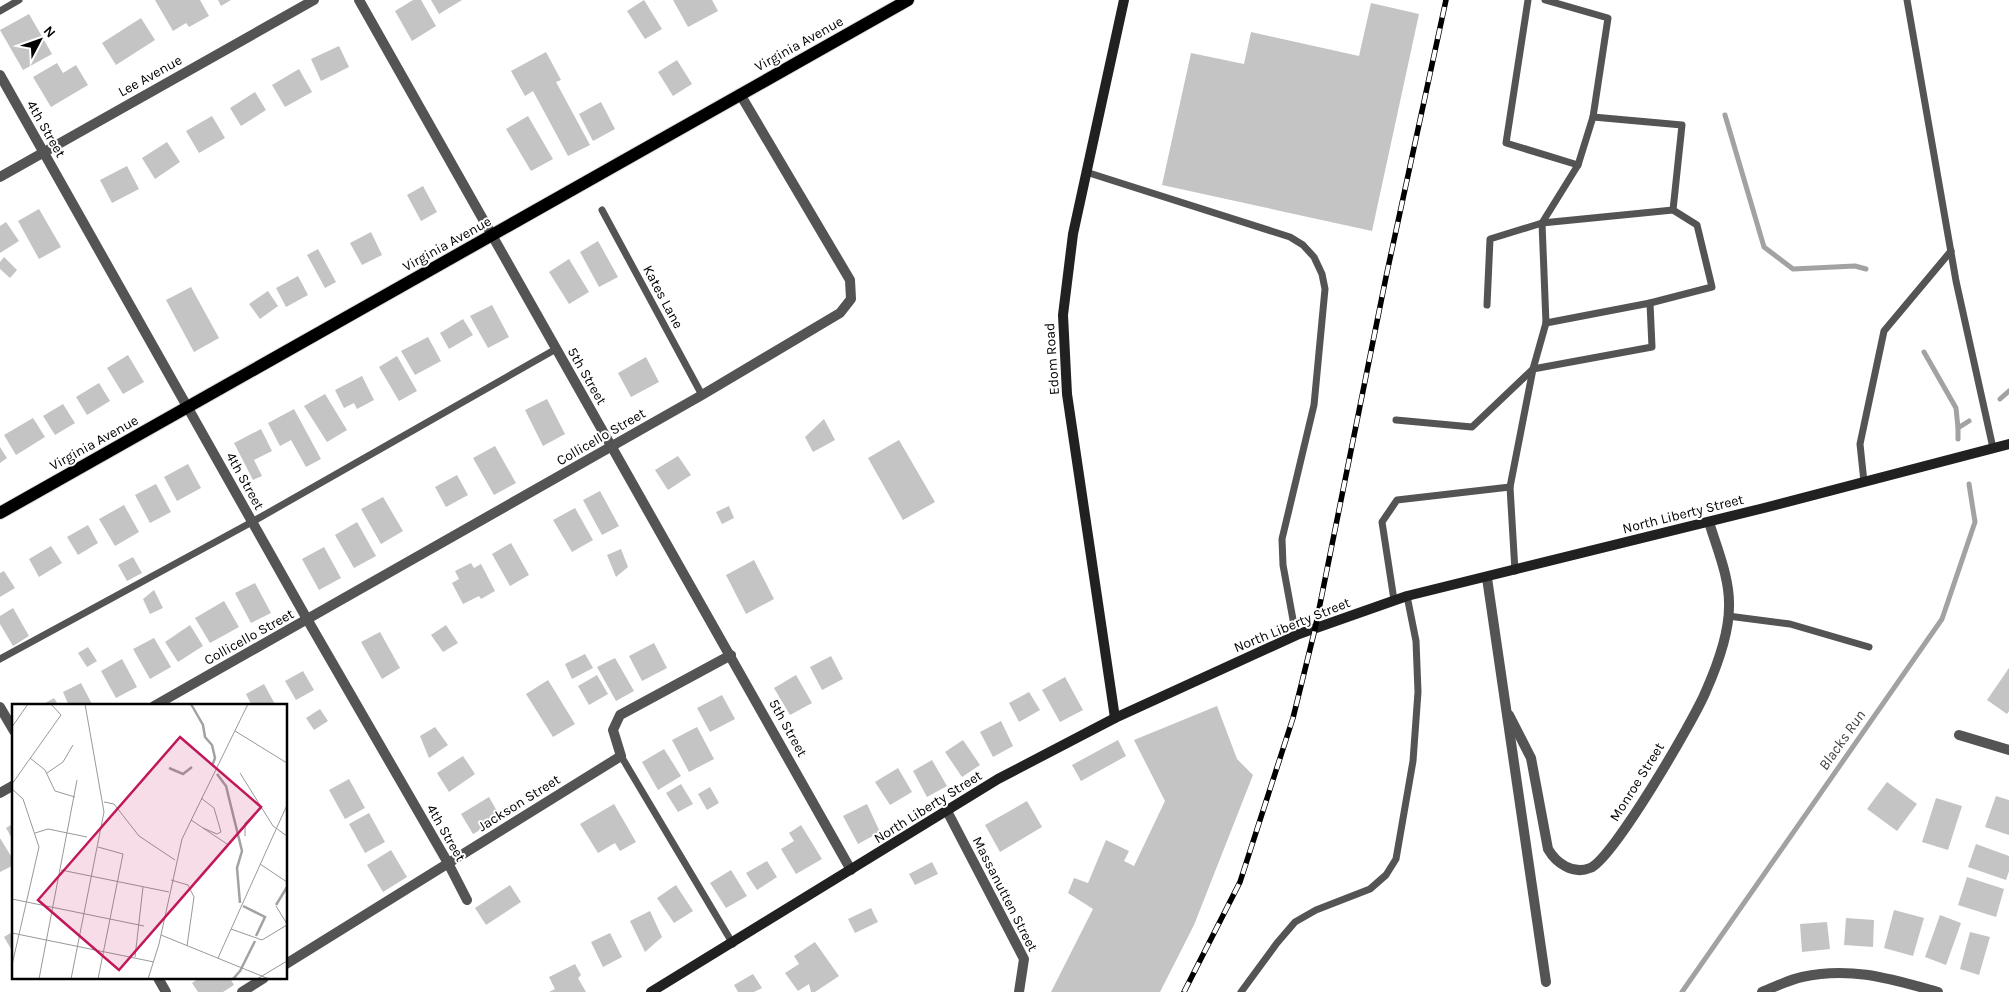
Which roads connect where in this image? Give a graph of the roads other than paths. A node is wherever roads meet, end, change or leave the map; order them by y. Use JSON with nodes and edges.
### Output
{"nodes":[{"id":1,"x":19,"y":0,"type":"edge"},
{"id":2,"x":314,"y":0,"type":"edge"},
{"id":3,"x":359,"y":0,"type":"edge"},
{"id":4,"x":908,"y":0,"type":"edge"},
{"id":5,"x":1124,"y":0,"type":"edge"},
{"id":6,"x":1528,"y":0,"type":"edge"},
{"id":7,"x":1546,"y":0,"type":"edge"},
{"id":8,"x":1907,"y":0,"type":"edge"},
{"id":9,"x":0,"y":11,"type":"edge"},
{"id":10,"x":0,"y":75,"type":"edge"},
{"id":11,"x":740,"y":94,"type":"junction"},
{"id":12,"x":1593,"y":117,"type":"junction"},
{"id":13,"x":44,"y":152,"type":"junction"},
{"id":14,"x":1578,"y":165,"type":"junction"},
{"id":15,"x":1086,"y":172,"type":"junction"},
{"id":16,"x":0,"y":177,"type":"edge"},
{"id":17,"x":602,"y":210,"type":"dead end"},
{"id":18,"x":1673,"y":210,"type":"junction"},
{"id":19,"x":1542,"y":223,"type":"junction"},
{"id":20,"x":492,"y":236,"type":"junction"},
{"id":21,"x":1951,"y":251,"type":"junction"},
{"id":22,"x":1650,"y":303,"type":"junction"},
{"id":23,"x":1487,"y":306,"type":"dead end"},
{"id":24,"x":1546,"y":323,"type":"junction"},
{"id":25,"x":556,"y":349,"type":"junction"},
{"id":26,"x":1533,"y":369,"type":"junction"},
{"id":27,"x":702,"y":395,"type":"junction"},
{"id":28,"x":188,"y":408,"type":"junction"},
{"id":29,"x":1396,"y":420,"type":"dead end"},
{"id":30,"x":2009,"y":444,"type":"edge"},
{"id":31,"x":611,"y":447,"type":"junction"},
{"id":32,"x":1993,"y":448,"type":"junction"},
{"id":33,"x":1864,"y":482,"type":"junction"},
{"id":34,"x":1510,"y":487,"type":"junction"},
{"id":35,"x":0,"y":513,"type":"edge"},
{"id":36,"x":252,"y":522,"type":"junction"},
{"id":37,"x":1708,"y":522,"type":"junction"},
{"id":38,"x":1515,"y":571,"type":"junction"},
{"id":39,"x":1487,"y":578,"type":"junction"},
{"id":40,"x":1407,"y":596,"type":"junction"},
{"id":41,"x":1394,"y":600,"type":"junction"},
{"id":42,"x":1728,"y":616,"type":"junction"},
{"id":43,"x":307,"y":620,"type":"junction"},
{"id":44,"x":1296,"y":636,"type":"junction"},
{"id":45,"x":1869,"y":647,"type":"dead end"},
{"id":46,"x":731,"y":655,"type":"junction"},
{"id":47,"x":0,"y":659,"type":"edge"},
{"id":48,"x":158,"y":704,"type":"edge"},
{"id":49,"x":0,"y":707,"type":"edge"},
{"id":50,"x":1509,"y":715,"type":"junction"},
{"id":51,"x":1115,"y":718,"type":"junction"},
{"id":52,"x":12,"y":728,"type":"edge"},
{"id":53,"x":1959,"y":736,"type":"dead end"},
{"id":54,"x":2009,"y":750,"type":"edge"},
{"id":55,"x":622,"y":756,"type":"junction"},
{"id":56,"x":12,"y":786,"type":"edge"},
{"id":57,"x":0,"y":792,"type":"edge"},
{"id":58,"x":947,"y":811,"type":"junction"},
{"id":59,"x":448,"y":863,"type":"junction"},
{"id":60,"x":851,"y":870,"type":"junction"},
{"id":61,"x":467,"y":900,"type":"dead end"},
{"id":62,"x":733,"y":944,"type":"junction"},
{"id":63,"x":288,"y":963,"type":"edge"},
{"id":64,"x":159,"y":980,"type":"edge"},
{"id":65,"x":261,"y":980,"type":"edge"},
{"id":66,"x":1546,"y":982,"type":"dead end"},
{"id":67,"x":166,"y":992,"type":"edge"},
{"id":68,"x":242,"y":992,"type":"edge"},
{"id":69,"x":651,"y":992,"type":"edge"},
{"id":70,"x":1019,"y":992,"type":"edge"},
{"id":71,"x":1241,"y":992,"type":"edge"},
{"id":72,"x":1762,"y":992,"type":"edge"},
{"id":73,"x":1938,"y":992,"type":"edge"}],
"edges":[{"from":1,"to":9,"type":"lane"},
{"from":2,"to":13,"type":"street","name":"Lee Avenue"},
{"from":3,"to":20,"type":"street","name":"5th Street"},
{"from":4,"to":11,"type":"main road","name":"Virginia Avenue"},
{"from":5,"to":15,"type":"street","name":"Edom Road"},
{"from":6,"to":14,"type":"lane"},
{"from":7,"to":12,"type":"lane"},
{"from":8,"to":21,"type":"lane"},
{"from":10,"to":13,"type":"street","name":"4th Street"},
{"from":11,"to":20,"type":"main road","name":"Virginia Avenue"},
{"from":11,"to":27,"type":"street","name":"Collicello Street"},
{"from":12,"to":14,"type":"lane"},
{"from":12,"to":18,"type":"lane"},
{"from":13,"to":16,"type":"street","name":"Lee Avenue"},
{"from":13,"to":28,"type":"street","name":"4th Street"},
{"from":14,"to":19,"type":"lane"},
{"from":15,"to":44,"type":"lane"},
{"from":15,"to":51,"type":"street","name":"Edom Road"},
{"from":17,"to":27,"type":"lane","name":"Kates Lane"},
{"from":18,"to":19,"type":"lane"},
{"from":18,"to":22,"type":"lane"},
{"from":19,"to":23,"type":"lane"},
{"from":19,"to":24,"type":"lane"},
{"from":20,"to":25,"type":"street","name":"5th Street"},
{"from":20,"to":28,"type":"main road","name":"Virginia Avenue"},
{"from":21,"to":32,"type":"lane"},
{"from":21,"to":33,"type":"lane"},
{"from":22,"to":24,"type":"lane"},
{"from":22,"to":26,"type":"lane"},
{"from":24,"to":26,"type":"lane"},
{"from":25,"to":31,"type":"street","name":"5th Street"},
{"from":25,"to":36,"type":"lane"},
{"from":26,"to":29,"type":"lane"},
{"from":26,"to":34,"type":"lane"},
{"from":27,"to":31,"type":"street","name":"Collicello Street"},
{"from":28,"to":35,"type":"main road","name":"Virginia Avenue"},
{"from":28,"to":36,"type":"street","name":"4th Street"},
{"from":30,"to":32,"type":"street","name":"North Liberty Street"},
{"from":31,"to":43,"type":"street","name":"Collicello Street"},
{"from":31,"to":46,"type":"street","name":"5th Street"},
{"from":32,"to":33,"type":"street","name":"North Liberty Street"},
{"from":33,"to":37,"type":"street","name":"North Liberty Street"},
{"from":34,"to":38,"type":"lane"},
{"from":34,"to":41,"type":"lane"},
{"from":36,"to":43,"type":"street","name":"4th Street"},
{"from":36,"to":47,"type":"lane"},
{"from":37,"to":38,"type":"street","name":"North Liberty Street"},
{"from":37,"to":42,"type":"street","name":"Monroe Street"},
{"from":38,"to":39,"type":"street","name":"North Liberty Street"},
{"from":39,"to":40,"type":"street","name":"North Liberty Street"},
{"from":39,"to":50,"type":"street","name":"Monroe Street"},
{"from":40,"to":41,"type":"street","name":"North Liberty Street"},
{"from":40,"to":71,"type":"lane"},
{"from":41,"to":44,"type":"street","name":"North Liberty Street"},
{"from":42,"to":45,"type":"lane"},
{"from":42,"to":50,"type":"street","name":"Monroe Street"},
{"from":43,"to":48,"type":"street","name":"Collicello Street"},
{"from":43,"to":59,"type":"street","name":"4th Street"},
{"from":44,"to":51,"type":"street","name":"North Liberty Street"},
{"from":46,"to":55,"type":"street"},
{"from":46,"to":60,"type":"street","name":"5th Street"},
{"from":49,"to":52,"type":"street"},
{"from":50,"to":66,"type":"street","name":"Monroe Street"},
{"from":51,"to":58,"type":"street","name":"North Liberty Street"},
{"from":53,"to":54,"type":"street"},
{"from":55,"to":59,"type":"street","name":"Jackson Street"},
{"from":55,"to":62,"type":"lane"},
{"from":56,"to":57,"type":"street"},
{"from":58,"to":60,"type":"street","name":"North Liberty Street"},
{"from":58,"to":70,"type":"street","name":"Massanutten Street"},
{"from":59,"to":61,"type":"street","name":"4th Street"},
{"from":59,"to":63,"type":"street","name":"Jackson Street"},
{"from":60,"to":62,"type":"street","name":"North Liberty Street"},
{"from":62,"to":69,"type":"street","name":"North Liberty Street"},
{"from":64,"to":67,"type":"street"},
{"from":65,"to":68,"type":"street"},
{"from":72,"to":73,"type":"street"}]}
